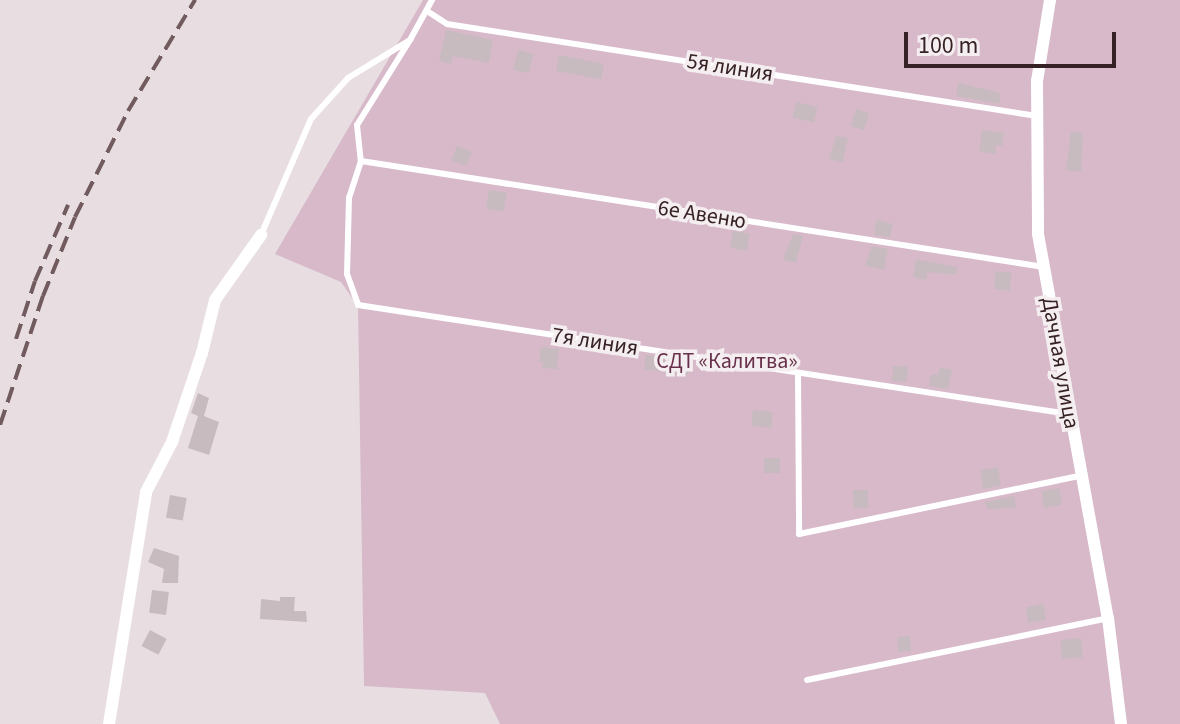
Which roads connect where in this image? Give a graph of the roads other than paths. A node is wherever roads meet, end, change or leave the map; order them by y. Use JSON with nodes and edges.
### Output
{"nodes":[{"id":1,"x":432,"y":0,"type":"edge"},
{"id":2,"x":1050,"y":0,"type":"edge"},
{"id":3,"x":427,"y":11,"type":"junction"},
{"id":4,"x":410,"y":40,"type":"junction"},
{"id":5,"x":1037,"y":116,"type":"junction"},
{"id":6,"x":361,"y":161,"type":"junction"},
{"id":7,"x":261,"y":235,"type":"joint"},
{"id":8,"x":1044,"y":267,"type":"junction"},
{"id":9,"x":798,"y":373,"type":"junction"},
{"id":10,"x":1069,"y":414,"type":"junction"},
{"id":11,"x":1080,"y":476,"type":"junction"},
{"id":12,"x":1108,"y":618,"type":"junction"},
{"id":13,"x":807,"y":680,"type":"dead end"},
{"id":14,"x":109,"y":724,"type":"edge"},
{"id":15,"x":1121,"y":724,"type":"edge"}],
"edges":[{"from":1,"to":3,"type":"lane"},
{"from":2,"to":5,"type":"street","name":"Дачная улица"},
{"from":3,"to":4,"type":"lane"},
{"from":3,"to":5,"type":"lane","name":"5я линия"},
{"from":4,"to":6,"type":"lane"},
{"from":4,"to":7,"type":"lane"},
{"from":5,"to":8,"type":"street","name":"Дачная улица"},
{"from":6,"to":8,"type":"lane","name":"6е Авеню"},
{"from":6,"to":9,"type":"lane","name":"7я линия"},
{"from":7,"to":14,"type":"street"},
{"from":8,"to":10,"type":"street","name":"Дачная улица"},
{"from":9,"to":10,"type":"lane","name":"7я линия"},
{"from":9,"to":11,"type":"lane"},
{"from":10,"to":11,"type":"street","name":"Дачная улица"},
{"from":11,"to":12,"type":"street","name":"Дачная улица"},
{"from":12,"to":13,"type":"lane"},
{"from":12,"to":15,"type":"street","name":"Дачная улица"}]}
